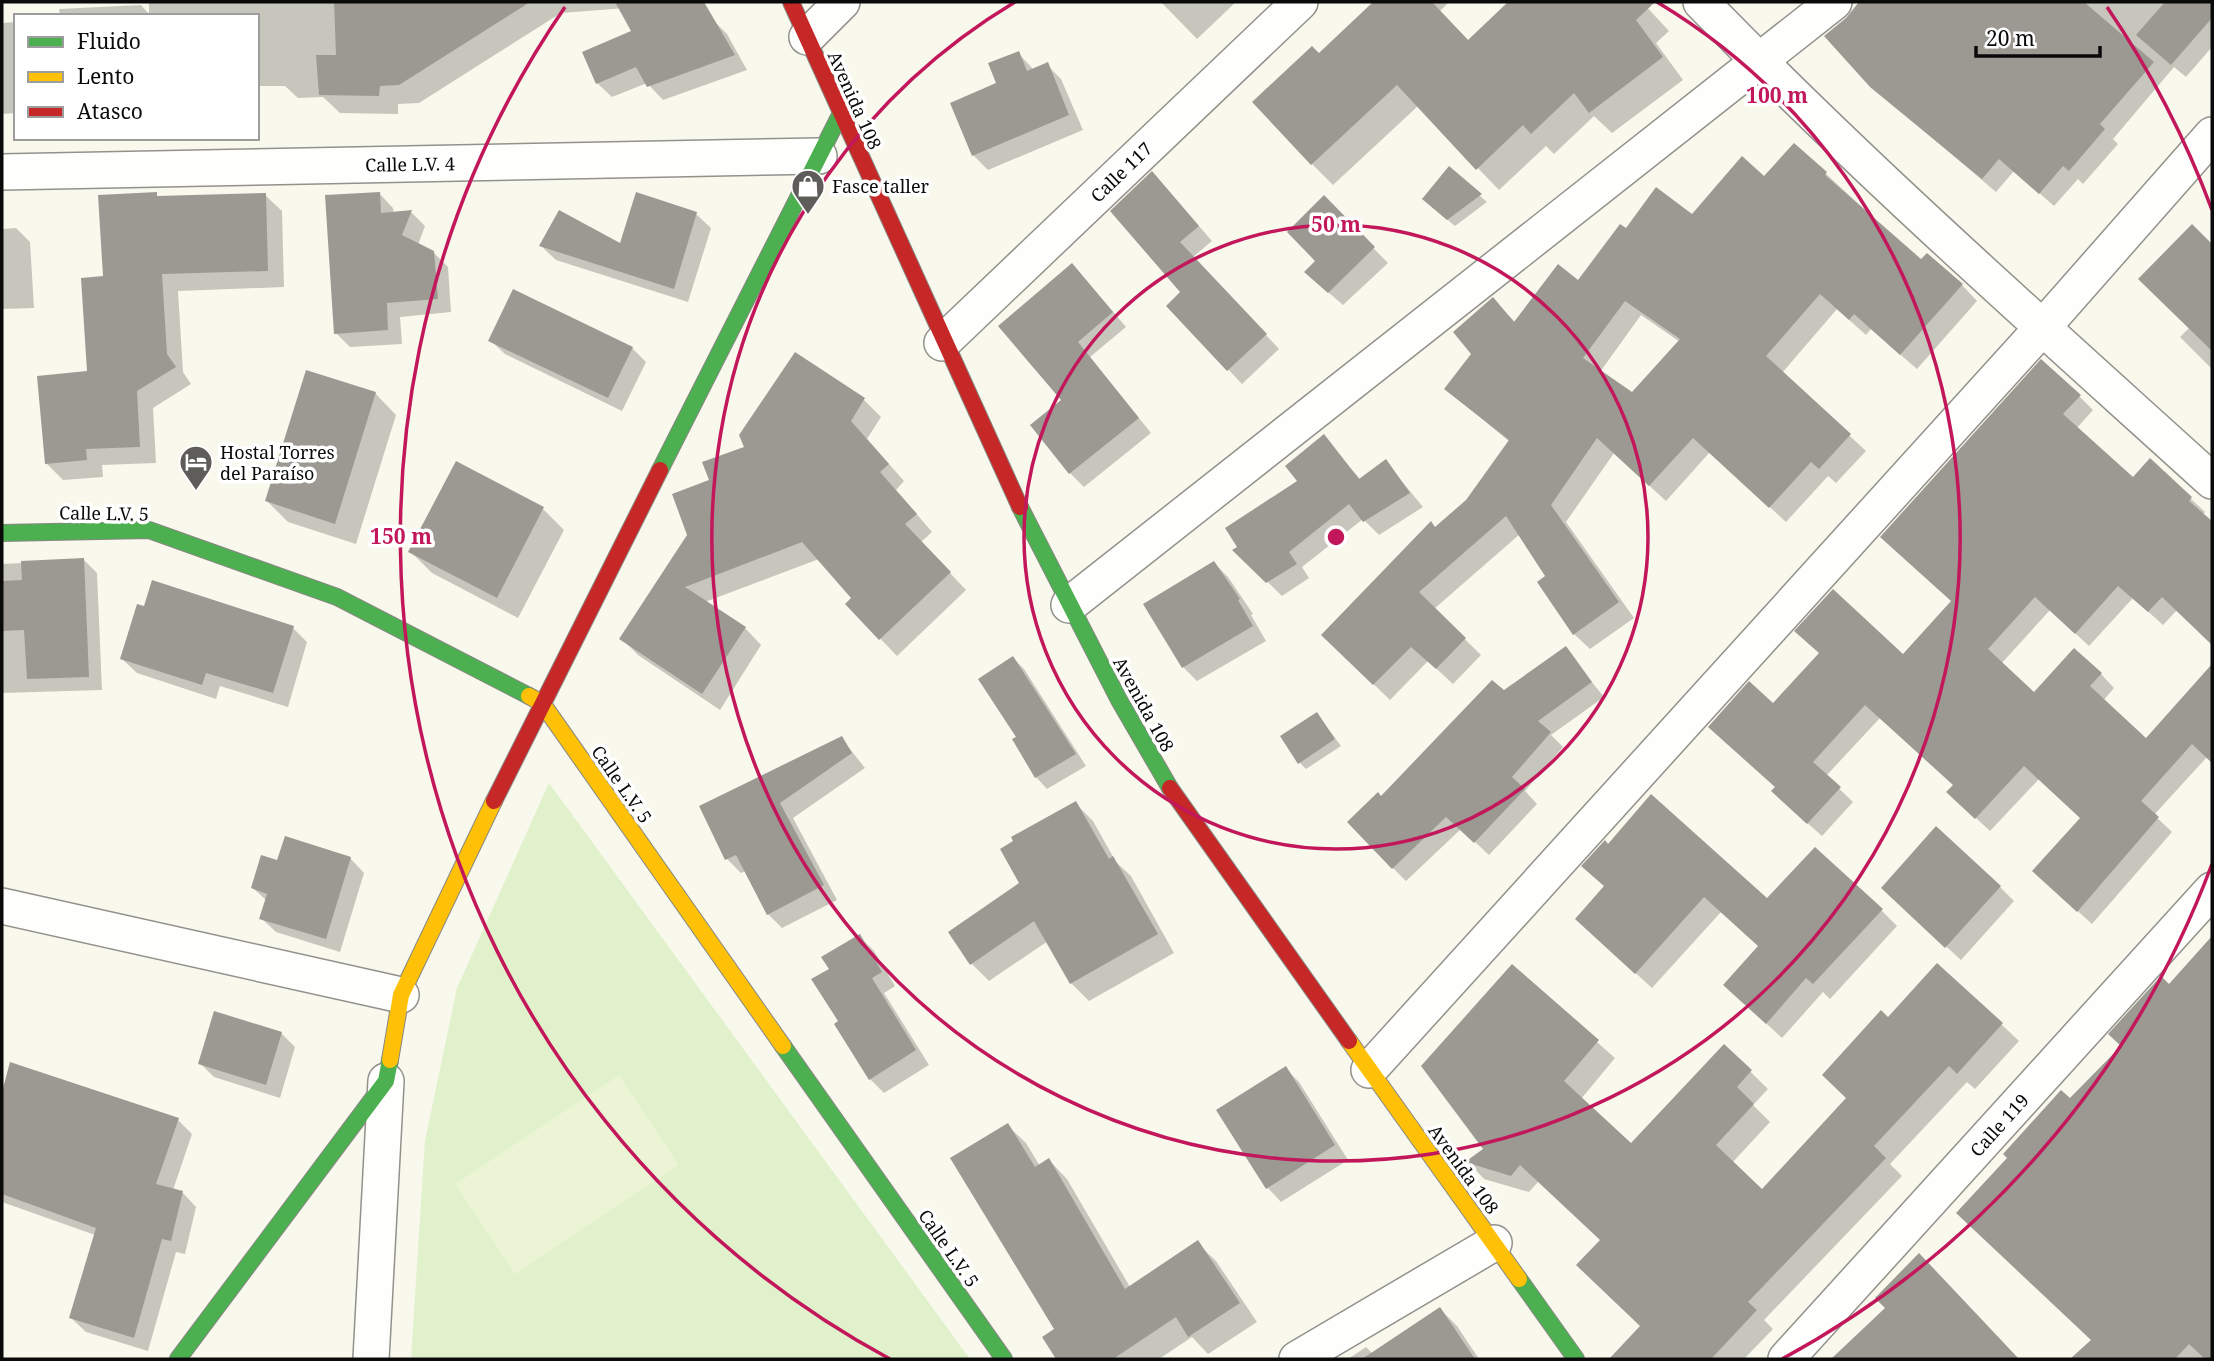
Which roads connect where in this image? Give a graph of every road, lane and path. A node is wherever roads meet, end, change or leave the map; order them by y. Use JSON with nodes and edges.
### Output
{"nodes":[{"id":1,"x":790,"y":2,"type":"edge"},
{"id":2,"x":842,"y":2,"type":"edge"},
{"id":3,"x":1300,"y":2,"type":"edge"},
{"id":4,"x":1701,"y":2,"type":"edge"},
{"id":5,"x":1834,"y":2,"type":"edge"},
{"id":6,"x":807,"y":37,"type":"junction"},
{"id":7,"x":1760,"y":63,"type":"junction"},
{"id":8,"x":840,"y":115,"type":"junction"},
{"id":9,"x":2212,"y":135,"type":"edge"},
{"id":10,"x":819,"y":156,"type":"junction"},
{"id":11,"x":2,"y":172,"type":"edge"},
{"id":12,"x":2043,"y":327,"type":"junction"},
{"id":13,"x":942,"y":343,"type":"junction"},
{"id":14,"x":2212,"y":481,"type":"edge"},
{"id":15,"x":2,"y":533,"type":"edge"},
{"id":16,"x":1069,"y":605,"type":"junction"},
{"id":17,"x":542,"y":704,"type":"junction"},
{"id":18,"x":2212,"y":890,"type":"edge"},
{"id":19,"x":2,"y":906,"type":"edge"},
{"id":20,"x":401,"y":995,"type":"junction"},
{"id":21,"x":1369,"y":1070,"type":"junction"},
{"id":22,"x":386,"y":1081,"type":"junction"},
{"id":23,"x":1494,"y":1243,"type":"junction"},
{"id":24,"x":178,"y":1359,"type":"edge"},
{"id":25,"x":372,"y":1359,"type":"edge"},
{"id":26,"x":1004,"y":1359,"type":"edge"},
{"id":27,"x":1297,"y":1359,"type":"edge"},
{"id":28,"x":1576,"y":1359,"type":"edge"},
{"id":29,"x":1786,"y":1359,"type":"edge"}],
"edges":[{"from":1,"to":6,"type":"street","name":"Avenida 108"},
{"from":2,"to":6,"type":"street"},
{"from":3,"to":13,"type":"street","name":"Calle 117"},
{"from":4,"to":7,"type":"street"},
{"from":5,"to":7,"type":"street"},
{"from":6,"to":8,"type":"street","name":"Avenida 108"},
{"from":7,"to":12,"type":"street"},
{"from":7,"to":16,"type":"street"},
{"from":8,"to":10,"type":"street"},
{"from":8,"to":13,"type":"street","name":"Avenida 108"},
{"from":9,"to":12,"type":"street"},
{"from":10,"to":11,"type":"street","name":"Calle L.V. 4"},
{"from":10,"to":17,"type":"street"},
{"from":12,"to":14,"type":"street"},
{"from":12,"to":21,"type":"street"},
{"from":13,"to":16,"type":"street","name":"Avenida 108"},
{"from":15,"to":17,"type":"street","name":"Calle L.V. 5"},
{"from":16,"to":21,"type":"street","name":"Avenida 108"},
{"from":17,"to":20,"type":"street"},
{"from":17,"to":26,"type":"street","name":"Calle L.V. 5"},
{"from":18,"to":29,"type":"street","name":"Calle 119"},
{"from":19,"to":20,"type":"street"},
{"from":20,"to":22,"type":"street"},
{"from":21,"to":23,"type":"street","name":"Avenida 108"},
{"from":22,"to":24,"type":"street"},
{"from":22,"to":25,"type":"street"},
{"from":23,"to":27,"type":"street"},
{"from":23,"to":28,"type":"street","name":"Avenida 108"}]}
